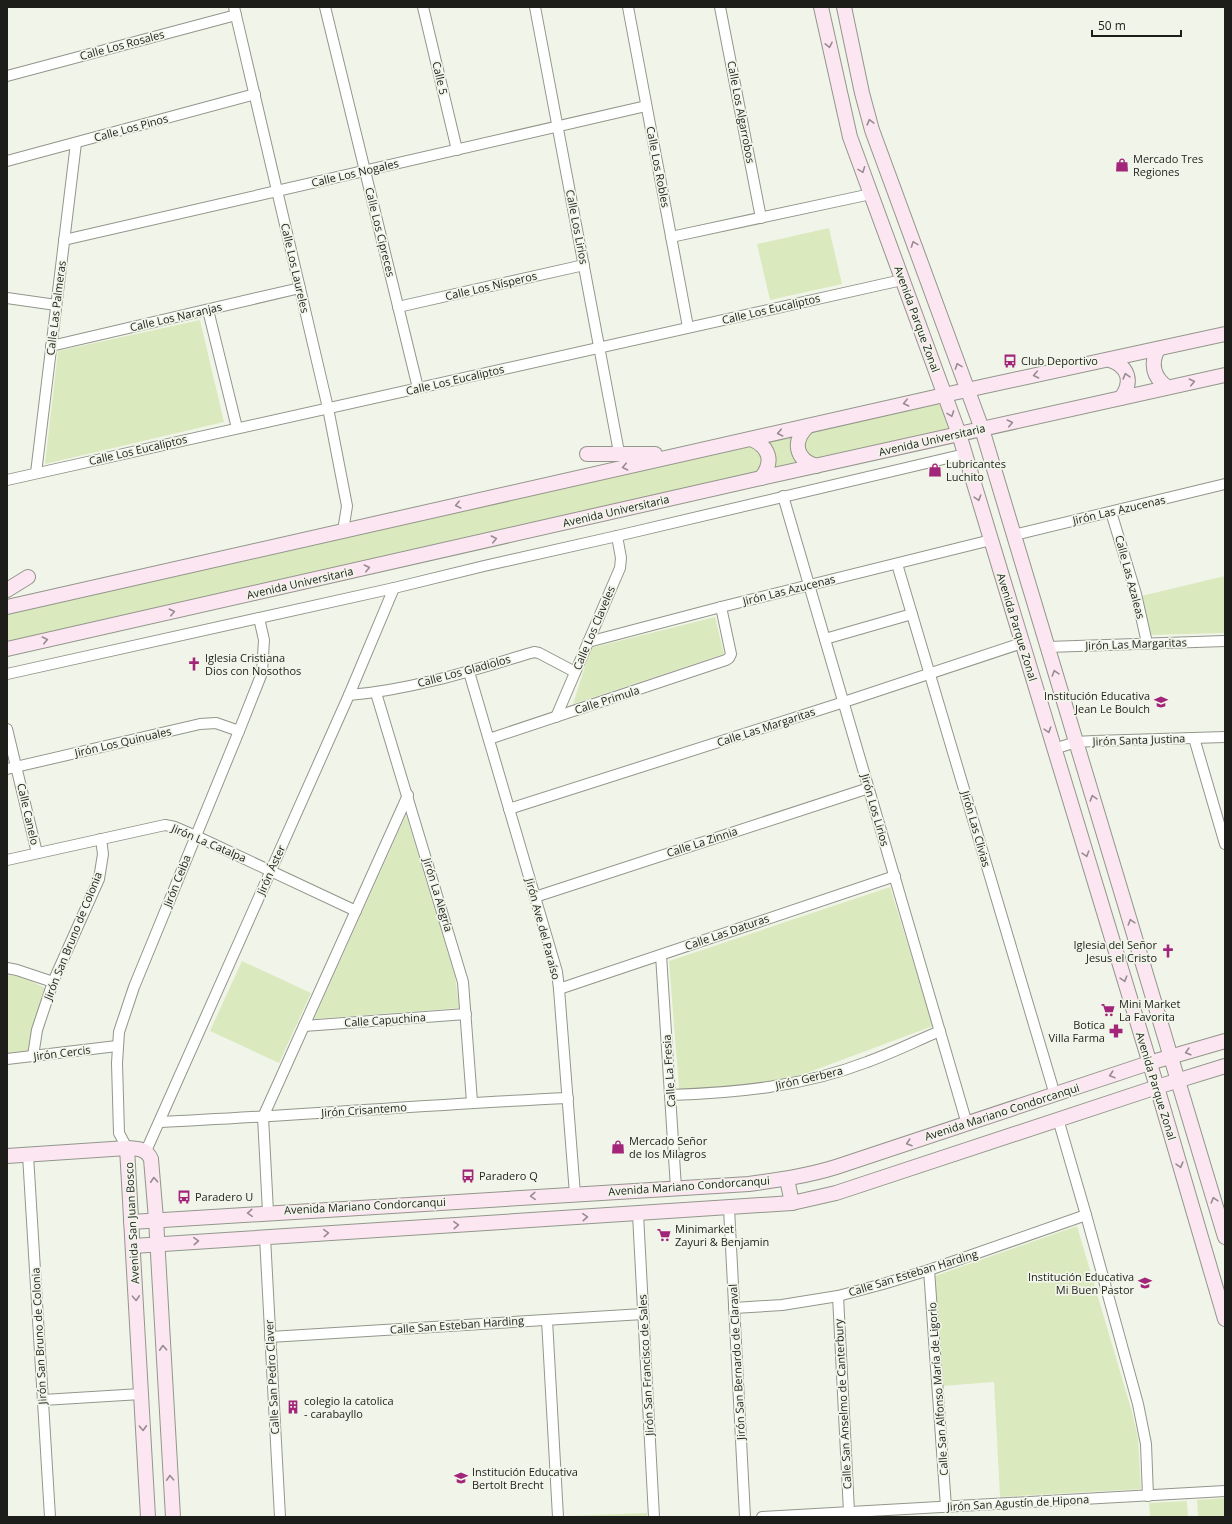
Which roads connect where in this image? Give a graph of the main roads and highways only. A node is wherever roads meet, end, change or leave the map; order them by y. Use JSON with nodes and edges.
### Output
{"nodes":[{"id":1,"x":821,"y":7,"type":"edge"},
{"id":2,"x":844,"y":7,"type":"edge"},
{"id":3,"x":1225,"y":334,"type":"edge"},
{"id":4,"x":1158,"y":349,"type":"junction"},
{"id":5,"x":1110,"y":360,"type":"junction"},
{"id":6,"x":1225,"y":375,"type":"edge"},
{"id":7,"x":1167,"y":388,"type":"junction"},
{"id":8,"x":967,"y":390,"type":"junction"},
{"id":9,"x":944,"y":395,"type":"junction"},
{"id":10,"x":1121,"y":398,"type":"junction"},
{"id":11,"x":808,"y":426,"type":"junction"},
{"id":12,"x":982,"y":429,"type":"junction"},
{"id":13,"x":959,"y":434,"type":"junction"},
{"id":14,"x":751,"y":439,"type":"junction"},
{"id":15,"x":587,"y":454,"type":"dead end"},
{"id":16,"x":680,"y":455,"type":"junction"},
{"id":17,"x":816,"y":466,"type":"junction"},
{"id":18,"x":761,"y":478,"type":"junction"},
{"id":19,"x":28,"y":577,"type":"dead end"},
{"id":20,"x":7,"y":590,"type":"edge"},
{"id":21,"x":7,"y":607,"type":"edge"},
{"id":22,"x":7,"y":649,"type":"edge"},
{"id":23,"x":1225,"y":1041,"type":"edge"},
{"id":24,"x":1171,"y":1057,"type":"junction"},
{"id":25,"x":1150,"y":1063,"type":"junction"},
{"id":26,"x":1225,"y":1066,"type":"edge"},
{"id":27,"x":1178,"y":1080,"type":"junction"},
{"id":28,"x":1157,"y":1087,"type":"junction"},
{"id":29,"x":1187,"y":1110,"type":"junction"},
{"id":30,"x":1166,"y":1117,"type":"junction"},
{"id":31,"x":127,"y":1148,"type":"junction"},
{"id":32,"x":7,"y":1156,"type":"edge"},
{"id":33,"x":788,"y":1179,"type":"junction"},
{"id":34,"x":516,"y":1197,"type":"junction"},
{"id":35,"x":792,"y":1203,"type":"junction"},
{"id":36,"x":156,"y":1219,"type":"junction"},
{"id":37,"x":518,"y":1221,"type":"junction"},
{"id":38,"x":131,"y":1222,"type":"junction"},
{"id":39,"x":1225,"y":1237,"type":"edge"},
{"id":40,"x":157,"y":1244,"type":"junction"},
{"id":41,"x":133,"y":1246,"type":"junction"},
{"id":42,"x":1225,"y":1319,"type":"edge"},
{"id":43,"x":148,"y":1517,"type":"edge"},
{"id":44,"x":173,"y":1517,"type":"edge"}],
"edges":[{"from":1,"to":9,"type":"main road","name":"Avenida Parque Zonal","one_way":true},
{"from":8,"to":2,"type":"main road","name":"Avenida Parque Zonal","one_way":true},
{"from":3,"to":4,"type":"main road"},
{"from":4,"to":5,"type":"main road"},
{"from":4,"to":7,"type":"main road"},
{"from":5,"to":8,"type":"main road","one_way":true},
{"from":10,"to":5,"type":"main road","one_way":true},
{"from":7,"to":6,"type":"main road","name":"Avenida Universitaria","one_way":true},
{"from":7,"to":10,"type":"main road","name":"Avenida Universitaria"},
{"from":8,"to":9,"type":"main road"},
{"from":8,"to":12,"type":"main road","name":"Avenida Parque Zonal"},
{"from":9,"to":11,"type":"main road","one_way":true},
{"from":9,"to":13,"type":"main road","name":"Avenida Parque Zonal","one_way":true},
{"from":12,"to":10,"type":"main road","name":"Avenida Universitaria","one_way":true},
{"from":11,"to":14,"type":"main road","one_way":true},
{"from":11,"to":17,"type":"main road"},
{"from":12,"to":13,"type":"main road","name":"Avenida Universitaria"},
{"from":24,"to":12,"type":"main road","name":"Avenida Parque Zonal","one_way":true},
{"from":13,"to":17,"type":"main road","name":"Avenida Universitaria"},
{"from":13,"to":25,"type":"main road","name":"Avenida Parque Zonal","one_way":true},
{"from":14,"to":16,"type":"main road"},
{"from":14,"to":18,"type":"main road"},
{"from":15,"to":16,"type":"main road"},
{"from":16,"to":21,"type":"main road","one_way":true},
{"from":17,"to":18,"type":"main road","name":"Avenida Universitaria"},
{"from":22,"to":18,"type":"main road","name":"Avenida Universitaria","one_way":true},
{"from":19,"to":20,"type":"main road"},
{"from":23,"to":24,"type":"main road","name":"Avenida Mariano Condorcanqui","one_way":true},
{"from":24,"to":25,"type":"main road","name":"Avenida Mariano Condorcanqui"},
{"from":24,"to":27,"type":"main road","name":"Avenida Parque Zonal"},
{"from":25,"to":28,"type":"main road","name":"Avenida Parque Zonal"},
{"from":25,"to":33,"type":"main road","name":"Avenida Mariano Condorcanqui","one_way":true},
{"from":26,"to":27,"type":"main road"},
{"from":27,"to":28,"type":"main road"},
{"from":27,"to":29,"type":"main road","name":"Avenida Parque Zonal"},
{"from":28,"to":30,"type":"main road","name":"Avenida Parque Zonal"},
{"from":28,"to":35,"type":"main road"},
{"from":29,"to":30,"type":"main road"},
{"from":39,"to":29,"type":"main road","name":"Avenida Parque Zonal","one_way":true},
{"from":30,"to":42,"type":"main road","name":"Avenida Parque Zonal","one_way":true},
{"from":31,"to":32,"type":"main road"},
{"from":36,"to":31,"type":"main road","name":"Avenida San Juan Bosco","one_way":true},
{"from":31,"to":38,"type":"main road","name":"Avenida San Juan Bosco"},
{"from":33,"to":34,"type":"main road","name":"Avenida Mariano Condorcanqui","one_way":true},
{"from":33,"to":35,"type":"main road"},
{"from":34,"to":36,"type":"main road","name":"Avenida Mariano Condorcanqui","one_way":true},
{"from":34,"to":37,"type":"main road"},
{"from":37,"to":35,"type":"main road","one_way":true},
{"from":36,"to":38,"type":"main road","name":"Avenida Mariano Condorcanqui"},
{"from":36,"to":40,"type":"main road","name":"Avenida San Juan Bosco"},
{"from":40,"to":37,"type":"main road","one_way":true},
{"from":38,"to":41,"type":"main road","name":"Avenida San Juan Bosco"},
{"from":40,"to":41,"type":"main road"},
{"from":44,"to":40,"type":"main road","name":"Avenida San Juan Bosco","one_way":true},
{"from":41,"to":43,"type":"main road","name":"Avenida San Juan Bosco","one_way":true}]}
